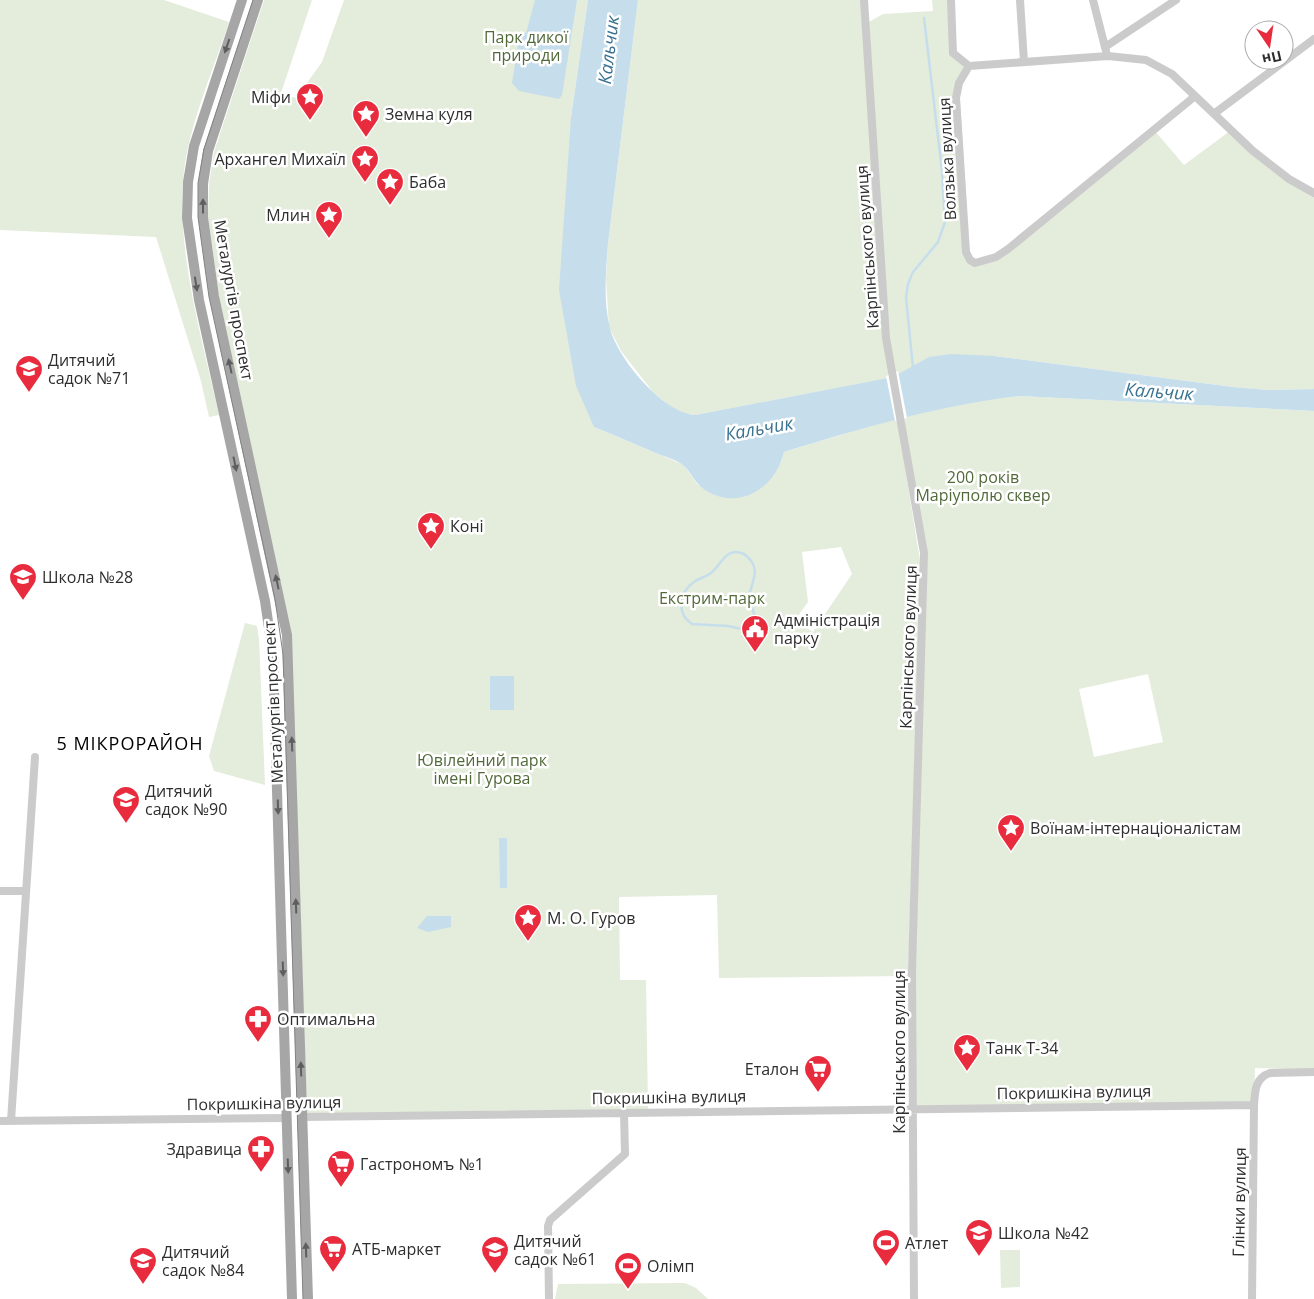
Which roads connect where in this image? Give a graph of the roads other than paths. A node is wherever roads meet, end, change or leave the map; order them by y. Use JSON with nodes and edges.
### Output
{"nodes":[{"id":1,"x":242,"y":0,"type":"edge"},
{"id":2,"x":258,"y":0,"type":"edge"},
{"id":3,"x":864,"y":0,"type":"edge"},
{"id":4,"x":952,"y":0,"type":"edge"},
{"id":5,"x":1020,"y":0,"type":"edge"},
{"id":6,"x":1093,"y":0,"type":"edge"},
{"id":7,"x":1176,"y":0,"type":"edge"},
{"id":8,"x":1314,"y":39,"type":"edge"},
{"id":9,"x":1105,"y":47,"type":"junction"},
{"id":10,"x":1108,"y":56,"type":"junction"},
{"id":11,"x":1024,"y":62,"type":"junction"},
{"id":12,"x":969,"y":66,"type":"junction"},
{"id":13,"x":1194,"y":97,"type":"junction"},
{"id":14,"x":1215,"y":113,"type":"junction"},
{"id":15,"x":1312,"y":190,"type":"edge"},
{"id":16,"x":35,"y":758,"type":"dead end"},
{"id":17,"x":0,"y":891,"type":"edge"},
{"id":18,"x":26,"y":892,"type":"junction"},
{"id":19,"x":1314,"y":1072,"type":"edge"},
{"id":20,"x":1254,"y":1105,"type":"junction"},
{"id":21,"x":912,"y":1109,"type":"junction"},
{"id":22,"x":624,"y":1113,"type":"junction"},
{"id":23,"x":302,"y":1117,"type":"junction"},
{"id":24,"x":287,"y":1118,"type":"junction"},
{"id":25,"x":11,"y":1121,"type":"junction"},
{"id":26,"x":0,"y":1122,"type":"edge"},
{"id":27,"x":292,"y":1299,"type":"edge"},
{"id":28,"x":308,"y":1299,"type":"edge"},
{"id":29,"x":549,"y":1299,"type":"edge"},
{"id":30,"x":914,"y":1299,"type":"edge"},
{"id":31,"x":1252,"y":1299,"type":"edge"}],
"edges":[{"from":1,"to":24,"type":"main road","name":"Металургів проспект","one_way":true},
{"from":23,"to":2,"type":"main road","name":"Металургів проспект","one_way":true},
{"from":3,"to":21,"type":"street","name":"Карпінського вулиця"},
{"from":4,"to":12,"type":"street"},
{"from":5,"to":11,"type":"street"},
{"from":6,"to":9,"type":"street"},
{"from":7,"to":9,"type":"street"},
{"from":8,"to":14,"type":"street"},
{"from":9,"to":10,"type":"street"},
{"from":10,"to":11,"type":"street"},
{"from":10,"to":13,"type":"street"},
{"from":11,"to":12,"type":"street"},
{"from":12,"to":13,"type":"street","name":"Волзька вулиця"},
{"from":13,"to":14,"type":"street"},
{"from":14,"to":15,"type":"street"},
{"from":16,"to":18,"type":"street"},
{"from":17,"to":18,"type":"street"},
{"from":18,"to":25,"type":"street"},
{"from":19,"to":20,"type":"street"},
{"from":20,"to":21,"type":"street","name":"Покришкіна вулиця"},
{"from":20,"to":31,"type":"street","name":"Глінки вулиця"},
{"from":21,"to":22,"type":"street","name":"Покришкіна вулиця"},
{"from":21,"to":30,"type":"street","name":"Карпінського вулиця"},
{"from":22,"to":23,"type":"street","name":"Покришкіна вулиця"},
{"from":22,"to":29,"type":"street"},
{"from":23,"to":24,"type":"main road","name":"Покришкіна вулиця"},
{"from":28,"to":23,"type":"main road","name":"Металургів проспект","one_way":true},
{"from":24,"to":25,"type":"street","name":"Покришкіна вулиця"},
{"from":24,"to":27,"type":"main road","name":"Металургів проспект","one_way":true},
{"from":25,"to":26,"type":"street","name":"Покришкіна вулиця"}]}
